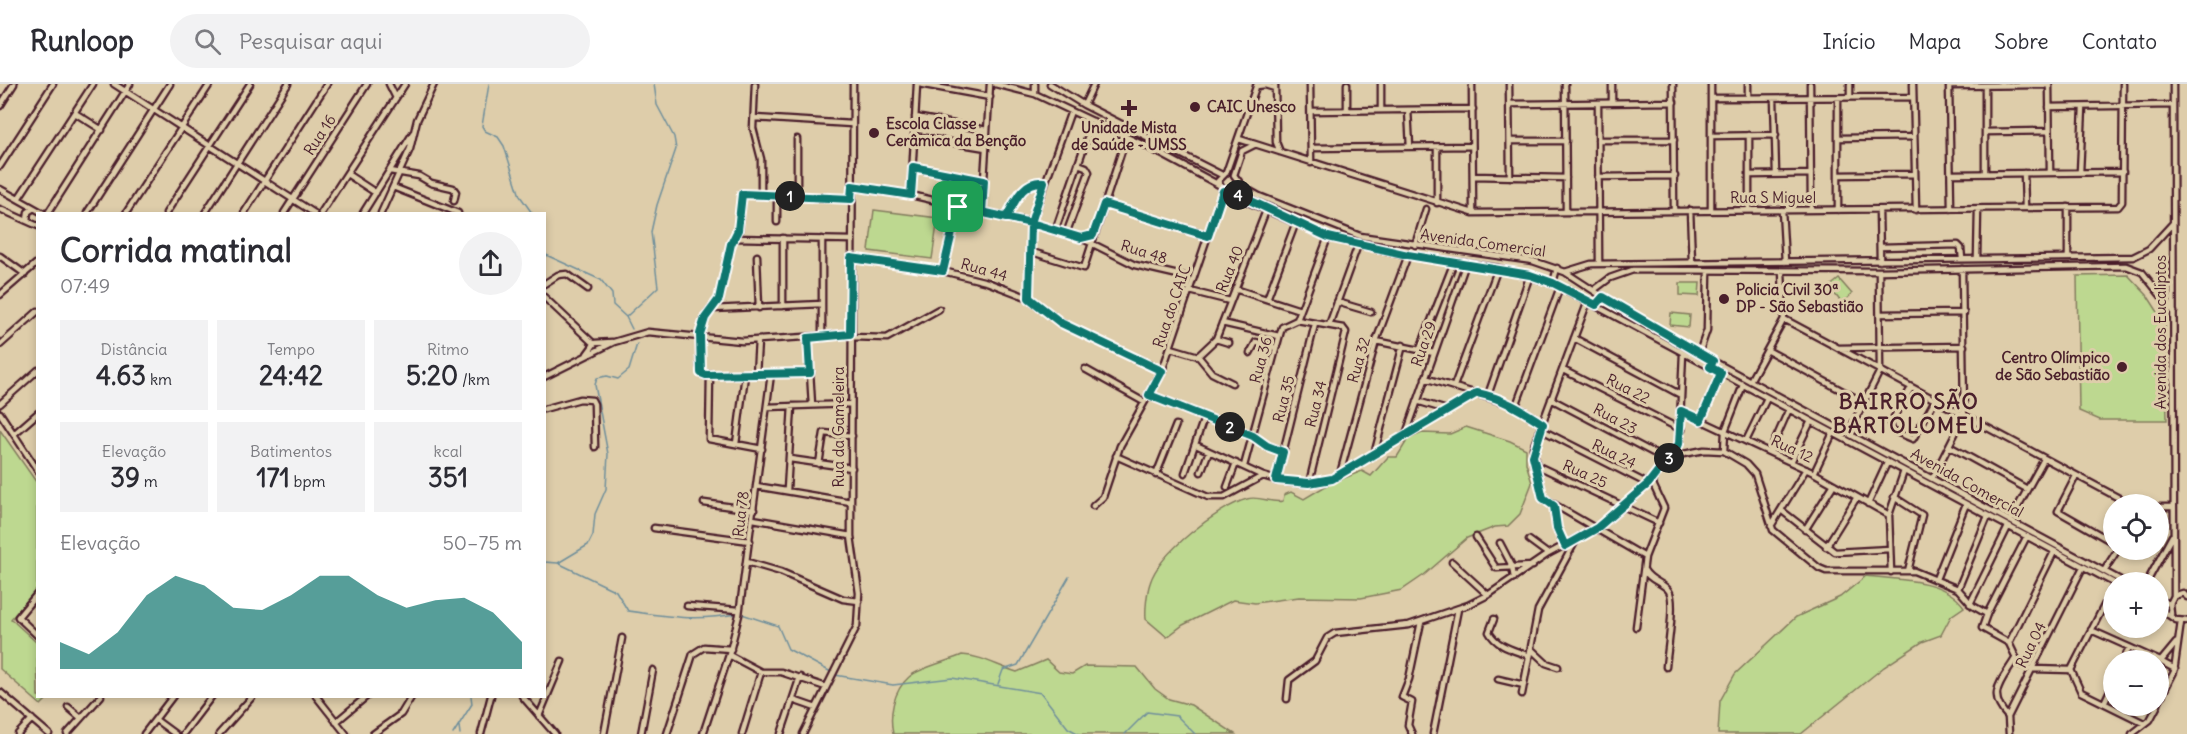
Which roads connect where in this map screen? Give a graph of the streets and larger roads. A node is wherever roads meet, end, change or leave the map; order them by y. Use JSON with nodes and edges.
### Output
{"nodes":[{"id":1,"x":14,"y":84,"type":"edge"},
{"id":2,"x":53,"y":84,"type":"edge"},
{"id":3,"x":93,"y":84,"type":"edge"},
{"id":4,"x":114,"y":84,"type":"edge"},
{"id":5,"x":130,"y":84,"type":"edge"},
{"id":6,"x":170,"y":84,"type":"edge"},
{"id":7,"x":210,"y":84,"type":"edge"},
{"id":8,"x":250,"y":84,"type":"edge"},
{"id":9,"x":288,"y":84,"type":"edge"},
{"id":10,"x":327,"y":84,"type":"edge"},
{"id":11,"x":367,"y":84,"type":"edge"},
{"id":12,"x":389,"y":84,"type":"edge"},
{"id":13,"x":405,"y":84,"type":"edge"},
{"id":14,"x":434,"y":84,"type":"edge"},
{"id":15,"x":755,"y":84,"type":"edge"},
{"id":16,"x":853,"y":84,"type":"edge"},
{"id":17,"x":918,"y":84,"type":"edge"},
{"id":18,"x":990,"y":84,"type":"edge"},
{"id":19,"x":995,"y":84,"type":"edge"},
{"id":20,"x":1035,"y":84,"type":"edge"},
{"id":21,"x":1094,"y":84,"type":"edge"},
{"id":22,"x":1310,"y":84,"type":"edge"},
{"id":23,"x":1347,"y":84,"type":"edge"},
{"id":24,"x":1381,"y":84,"type":"edge"},
{"id":25,"x":1472,"y":84,"type":"edge"},
{"id":26,"x":1509,"y":84,"type":"edge"},
{"id":27,"x":1565,"y":84,"type":"edge"},
{"id":28,"x":1612,"y":84,"type":"edge"},
{"id":29,"x":1673,"y":84,"type":"edge"},
{"id":30,"x":1711,"y":84,"type":"edge"},
{"id":31,"x":1748,"y":84,"type":"edge"},
{"id":32,"x":1810,"y":84,"type":"edge"},
{"id":33,"x":1850,"y":84,"type":"edge"},
{"id":34,"x":1913,"y":84,"type":"edge"},
{"id":35,"x":2123,"y":84,"type":"edge"},
{"id":36,"x":2173,"y":84,"type":"edge"},
{"id":37,"x":1256,"y":85,"type":"edge"},
{"id":38,"x":1949,"y":85,"type":"edge"},
{"id":39,"x":2013,"y":85,"type":"edge"},
{"id":40,"x":2049,"y":85,"type":"edge"},
{"id":41,"x":1051,"y":86,"type":"edge"},
{"id":42,"x":1275,"y":86,"type":"edge"},
{"id":43,"x":1985,"y":86,"type":"junction"},
{"id":44,"x":126,"y":92,"type":"junction"},
{"id":45,"x":1035,"y":94,"type":"junction"},
{"id":46,"x":1043,"y":97,"type":"junction"},
{"id":47,"x":1850,"y":97,"type":"junction"},
{"id":48,"x":1913,"y":97,"type":"junction"},
{"id":49,"x":396,"y":98,"type":"junction"},
{"id":50,"x":990,"y":98,"type":"junction"},
{"id":51,"x":1711,"y":98,"type":"junction"},
{"id":52,"x":1748,"y":98,"type":"junction"},
{"id":53,"x":1838,"y":98,"type":"junction"},
{"id":54,"x":1774,"y":99,"type":"junction"},
{"id":55,"x":1810,"y":99,"type":"junction"},
{"id":56,"x":1674,"y":102,"type":"junction"},
{"id":57,"x":1598,"y":103,"type":"junction"},
{"id":58,"x":1612,"y":103,"type":"junction"},
{"id":59,"x":1510,"y":104,"type":"junction"},
{"id":60,"x":1566,"y":104,"type":"junction"},
{"id":61,"x":1084,"y":105,"type":"junction"},
{"id":62,"x":2173,"y":105,"type":"junction"},
{"id":63,"x":0,"y":106,"type":"edge"},
{"id":64,"x":2049,"y":106,"type":"junction"},
{"id":65,"x":2083,"y":106,"type":"junction"},
{"id":66,"x":2123,"y":106,"type":"junction"},
{"id":67,"x":154,"y":109,"type":"junction"},
{"id":68,"x":1473,"y":109,"type":"junction"},
{"id":69,"x":1347,"y":110,"type":"junction"},
{"id":70,"x":1382,"y":110,"type":"junction"},
{"id":71,"x":1408,"y":110,"type":"junction"},
{"id":72,"x":1071,"y":111,"type":"junction"},
{"id":73,"x":1311,"y":111,"type":"junction"},
{"id":74,"x":75,"y":113,"type":"junction"},
{"id":75,"x":915,"y":117,"type":"junction"},
{"id":76,"x":754,"y":118,"type":"junction"},
{"id":77,"x":1093,"y":122,"type":"junction"},
{"id":78,"x":852,"y":124,"type":"junction"},
{"id":79,"x":1122,"y":124,"type":"junction"},
{"id":80,"x":182,"y":127,"type":"junction"},
{"id":81,"x":102,"y":130,"type":"junction"},
{"id":82,"x":987,"y":130,"type":"junction"},
{"id":83,"x":1112,"y":130,"type":"junction"},
{"id":84,"x":414,"y":131,"type":"junction"},
{"id":85,"x":2049,"y":131,"type":"junction"},
{"id":86,"x":1985,"y":132,"type":"junction"},
{"id":87,"x":1749,"y":135,"type":"junction"},
{"id":88,"x":1776,"y":135,"type":"junction"},
{"id":89,"x":914,"y":136,"type":"junction"},
{"id":90,"x":1711,"y":136,"type":"junction"},
{"id":91,"x":1914,"y":137,"type":"junction"},
{"id":92,"x":1126,"y":138,"type":"junction"},
{"id":93,"x":1838,"y":138,"type":"junction"},
{"id":94,"x":797,"y":139,"type":"dead end"},
{"id":95,"x":1239,"y":139,"type":"junction"},
{"id":96,"x":1598,"y":140,"type":"junction"},
{"id":97,"x":1674,"y":140,"type":"junction"},
{"id":98,"x":1510,"y":141,"type":"junction"},
{"id":99,"x":1566,"y":141,"type":"junction"},
{"id":100,"x":1157,"y":142,"type":"junction"},
{"id":101,"x":1276,"y":142,"type":"junction"},
{"id":102,"x":210,"y":145,"type":"junction"},
{"id":103,"x":1254,"y":145,"type":"junction"},
{"id":104,"x":1472,"y":146,"type":"junction"},
{"id":105,"x":1410,"y":147,"type":"junction"},
{"id":106,"x":1437,"y":147,"type":"junction"},
{"id":107,"x":986,"y":148,"type":"junction"},
{"id":108,"x":1150,"y":148,"type":"junction"},
{"id":109,"x":1265,"y":148,"type":"junction"},
{"id":110,"x":1312,"y":148,"type":"junction"},
{"id":111,"x":1282,"y":154,"type":"junction"},
{"id":112,"x":237,"y":163,"type":"junction"},
{"id":113,"x":1311,"y":163,"type":"junction"},
{"id":114,"x":1078,"y":164,"type":"junction"},
{"id":115,"x":0,"y":166,"type":"edge"},
{"id":116,"x":913,"y":167,"type":"junction"},
{"id":117,"x":390,"y":171,"type":"junction"},
{"id":118,"x":2050,"y":172,"type":"junction"},
{"id":119,"x":2080,"y":172,"type":"junction"},
{"id":120,"x":2123,"y":172,"type":"junction"},
{"id":121,"x":1985,"y":173,"type":"junction"},
{"id":122,"x":2025,"y":173,"type":"junction"},
{"id":123,"x":347,"y":174,"type":"junction"},
{"id":124,"x":399,"y":174,"type":"junction"},
{"id":125,"x":1224,"y":174,"type":"junction"},
{"id":126,"x":1776,"y":174,"type":"junction"},
{"id":127,"x":1811,"y":174,"type":"junction"},
{"id":128,"x":1915,"y":174,"type":"junction"},
{"id":129,"x":1951,"y":174,"type":"junction"},
{"id":130,"x":1234,"y":175,"type":"junction"},
{"id":131,"x":1749,"y":175,"type":"junction"},
{"id":132,"x":1838,"y":175,"type":"junction"},
{"id":133,"x":1473,"y":176,"type":"junction"},
{"id":134,"x":1675,"y":176,"type":"junction"},
{"id":135,"x":1510,"y":177,"type":"junction"},
{"id":136,"x":1599,"y":177,"type":"junction"},
{"id":137,"x":1566,"y":178,"type":"junction"},
{"id":138,"x":265,"y":181,"type":"junction"},
{"id":139,"x":984,"y":181,"type":"junction"},
{"id":140,"x":1044,"y":182,"type":"junction"},
{"id":141,"x":1237,"y":182,"type":"junction"},
{"id":142,"x":1219,"y":185,"type":"junction"},
{"id":143,"x":852,"y":186,"type":"junction"},
{"id":144,"x":393,"y":187,"type":"junction"},
{"id":145,"x":0,"y":189,"type":"edge"},
{"id":146,"x":1223,"y":191,"type":"junction"},
{"id":147,"x":1230,"y":191,"type":"junction"},
{"id":148,"x":376,"y":193,"type":"junction"},
{"id":149,"x":761,"y":195,"type":"junction"},
{"id":150,"x":777,"y":195,"type":"junction"},
{"id":151,"x":911,"y":195,"type":"junction"},
{"id":152,"x":797,"y":196,"type":"junction"},
{"id":153,"x":18,"y":199,"type":"junction"},
{"id":154,"x":293,"y":199,"type":"junction"},
{"id":155,"x":851,"y":199,"type":"junction"},
{"id":156,"x":454,"y":201,"type":"dead end"},
{"id":157,"x":1437,"y":203,"type":"junction"},
{"id":158,"x":27,"y":204,"type":"junction"},
{"id":159,"x":1104,"y":204,"type":"junction"},
{"id":160,"x":1278,"y":204,"type":"junction"},
{"id":161,"x":958,"y":207,"type":"junction"},
{"id":162,"x":2068,"y":207,"type":"junction"},
{"id":163,"x":34,"y":208,"type":"junction"},
{"id":164,"x":1268,"y":208,"type":"junction"},
{"id":165,"x":2025,"y":208,"type":"junction"},
{"id":166,"x":0,"y":209,"type":"edge"},
{"id":167,"x":1426,"y":209,"type":"dead end"},
{"id":168,"x":1951,"y":209,"type":"junction"},
{"id":169,"x":1978,"y":209,"type":"junction"},
{"id":170,"x":1690,"y":210,"type":"junction"},
{"id":171,"x":1711,"y":210,"type":"junction"},
{"id":172,"x":1749,"y":210,"type":"junction"},
{"id":173,"x":1782,"y":210,"type":"junction"},
{"id":174,"x":1811,"y":210,"type":"junction"},
{"id":175,"x":1838,"y":210,"type":"junction"},
{"id":176,"x":1879,"y":210,"type":"junction"},
{"id":177,"x":1916,"y":210,"type":"junction"},
{"id":178,"x":1674,"y":211,"type":"junction"},
{"id":179,"x":41,"y":212,"type":"edge"},
{"id":180,"x":49,"y":212,"type":"edge"},
{"id":181,"x":88,"y":212,"type":"edge"},
{"id":182,"x":127,"y":212,"type":"edge"},
{"id":183,"x":167,"y":212,"type":"edge"},
{"id":184,"x":206,"y":212,"type":"edge"},
{"id":185,"x":245,"y":212,"type":"edge"},
{"id":186,"x":285,"y":212,"type":"edge"},
{"id":187,"x":312,"y":212,"type":"edge"},
{"id":188,"x":322,"y":212,"type":"edge"},
{"id":189,"x":364,"y":212,"type":"edge"},
{"id":190,"x":381,"y":212,"type":"edge"},
{"id":191,"x":456,"y":212,"type":"edge"},
{"id":192,"x":982,"y":212,"type":"junction"},
{"id":193,"x":1275,"y":212,"type":"junction"},
{"id":194,"x":1566,"y":212,"type":"junction"},
{"id":195,"x":1598,"y":212,"type":"junction"},
{"id":196,"x":1473,"y":213,"type":"junction"},
{"id":197,"x":20,"y":218,"type":"junction"},
{"id":198,"x":1006,"y":218,"type":"junction"},
{"id":199,"x":27,"y":221,"type":"junction"},
{"id":200,"x":777,"y":222,"type":"dead end"},
{"id":201,"x":1296,"y":222,"type":"junction"},
{"id":202,"x":1031,"y":223,"type":"junction"},
{"id":203,"x":2173,"y":223,"type":"junction"},
{"id":204,"x":36,"y":225,"type":"edge"},
{"id":205,"x":1055,"y":231,"type":"junction"},
{"id":206,"x":1066,"y":234,"type":"junction"},
{"id":207,"x":1093,"y":235,"type":"junction"},
{"id":208,"x":1208,"y":236,"type":"junction"},
{"id":209,"x":1328,"y":237,"type":"junction"},
{"id":210,"x":734,"y":238,"type":"junction"},
{"id":211,"x":783,"y":238,"type":"junction"},
{"id":212,"x":822,"y":238,"type":"junction"},
{"id":213,"x":1081,"y":238,"type":"junction"},
{"id":214,"x":852,"y":240,"type":"junction"},
{"id":215,"x":1396,"y":243,"type":"junction"},
{"id":216,"x":1091,"y":245,"type":"junction"},
{"id":217,"x":1358,"y":245,"type":"junction"},
{"id":218,"x":1415,"y":245,"type":"junction"},
{"id":219,"x":1880,"y":247,"type":"junction"},
{"id":220,"x":1429,"y":248,"type":"junction"},
{"id":221,"x":1032,"y":252,"type":"junction"},
{"id":222,"x":1394,"y":252,"type":"junction"},
{"id":223,"x":1408,"y":255,"type":"junction"},
{"id":224,"x":0,"y":256,"type":"edge"},
{"id":225,"x":757,"y":256,"type":"dead end"},
{"id":226,"x":1425,"y":257,"type":"junction"},
{"id":227,"x":2068,"y":257,"type":"junction"},
{"id":228,"x":2108,"y":257,"type":"junction"},
{"id":229,"x":851,"y":258,"type":"junction"},
{"id":230,"x":1965,"y":259,"type":"junction"},
{"id":231,"x":1977,"y":259,"type":"junction"},
{"id":232,"x":1880,"y":261,"type":"junction"},
{"id":233,"x":1454,"y":262,"type":"junction"},
{"id":234,"x":1694,"y":262,"type":"junction"},
{"id":235,"x":1727,"y":262,"type":"junction"},
{"id":236,"x":1785,"y":262,"type":"junction"},
{"id":237,"x":1466,"y":263,"type":"junction"},
{"id":238,"x":36,"y":264,"type":"edge"},
{"id":239,"x":1599,"y":264,"type":"junction"},
{"id":240,"x":2108,"y":265,"type":"junction"},
{"id":241,"x":1498,"y":268,"type":"junction"},
{"id":242,"x":1557,"y":268,"type":"junction"},
{"id":243,"x":1962,"y":269,"type":"junction"},
{"id":244,"x":1969,"y":269,"type":"junction"},
{"id":245,"x":943,"y":271,"type":"junction"},
{"id":246,"x":1782,"y":271,"type":"junction"},
{"id":247,"x":1879,"y":271,"type":"junction"},
{"id":248,"x":1565,"y":272,"type":"junction"},
{"id":249,"x":1695,"y":272,"type":"junction"},
{"id":250,"x":1708,"y":272,"type":"junction"},
{"id":251,"x":1727,"y":272,"type":"junction"},
{"id":252,"x":25,"y":273,"type":"junction"},
{"id":253,"x":1530,"y":275,"type":"junction"},
{"id":254,"x":1186,"y":277,"type":"dead end"},
{"id":255,"x":546,"y":283,"type":"edge"},
{"id":256,"x":1553,"y":283,"type":"junction"},
{"id":257,"x":1560,"y":286,"type":"junction"},
{"id":258,"x":588,"y":289,"type":"dead end"},
{"id":259,"x":1235,"y":289,"type":"junction"},
{"id":260,"x":1594,"y":290,"type":"junction"},
{"id":261,"x":1190,"y":291,"type":"junction"},
{"id":262,"x":0,"y":295,"type":"edge"},
{"id":263,"x":1603,"y":297,"type":"junction"},
{"id":264,"x":1029,"y":298,"type":"junction"},
{"id":265,"x":546,"y":299,"type":"edge"},
{"id":266,"x":1267,"y":300,"type":"junction"},
{"id":267,"x":1230,"y":301,"type":"junction"},
{"id":268,"x":1588,"y":301,"type":"junction"},
{"id":269,"x":1337,"y":302,"type":"junction"},
{"id":270,"x":822,"y":304,"type":"junction"},
{"id":271,"x":1596,"y":305,"type":"junction"},
{"id":272,"x":783,"y":306,"type":"junction"},
{"id":273,"x":759,"y":308,"type":"junction"},
{"id":274,"x":712,"y":309,"type":"junction"},
{"id":275,"x":939,"y":309,"type":"dead end"},
{"id":276,"x":1300,"y":310,"type":"junction"},
{"id":277,"x":1371,"y":312,"type":"dead end"},
{"id":278,"x":1964,"y":312,"type":"junction"},
{"id":279,"x":2174,"y":312,"type":"junction"},
{"id":280,"x":36,"y":313,"type":"edge"},
{"id":281,"x":1880,"y":314,"type":"junction"},
{"id":282,"x":1784,"y":319,"type":"junction"},
{"id":283,"x":1297,"y":320,"type":"junction"},
{"id":284,"x":1222,"y":323,"type":"junction"},
{"id":285,"x":1315,"y":324,"type":"junction"},
{"id":286,"x":1329,"y":325,"type":"junction"},
{"id":287,"x":850,"y":336,"type":"junction"},
{"id":288,"x":1279,"y":336,"type":"junction"},
{"id":289,"x":699,"y":337,"type":"junction"},
{"id":290,"x":822,"y":337,"type":"junction"},
{"id":291,"x":808,"y":338,"type":"junction"},
{"id":292,"x":1575,"y":338,"type":"junction"},
{"id":293,"x":1216,"y":339,"type":"junction"},
{"id":294,"x":1376,"y":340,"type":"junction"},
{"id":295,"x":758,"y":341,"type":"junction"},
{"id":296,"x":614,"y":342,"type":"junction"},
{"id":297,"x":1229,"y":343,"type":"dead end"},
{"id":298,"x":594,"y":344,"type":"junction"},
{"id":299,"x":0,"y":345,"type":"edge"},
{"id":300,"x":1403,"y":345,"type":"junction"},
{"id":301,"x":1964,"y":346,"type":"junction"},
{"id":302,"x":1880,"y":347,"type":"junction"},
{"id":303,"x":1171,"y":348,"type":"junction"},
{"id":304,"x":1276,"y":348,"type":"junction"},
{"id":305,"x":1837,"y":348,"type":"junction"},
{"id":306,"x":1420,"y":350,"type":"junction"},
{"id":307,"x":1767,"y":350,"type":"junction"},
{"id":308,"x":1250,"y":353,"type":"dead end"},
{"id":309,"x":1434,"y":353,"type":"junction"},
{"id":310,"x":1683,"y":353,"type":"junction"},
{"id":311,"x":1699,"y":353,"type":"junction"},
{"id":312,"x":587,"y":356,"type":"junction"},
{"id":313,"x":1198,"y":356,"type":"junction"},
{"id":314,"x":1713,"y":361,"type":"junction"},
{"id":315,"x":1710,"y":367,"type":"junction"},
{"id":316,"x":1085,"y":369,"type":"dead end"},
{"id":317,"x":1563,"y":370,"type":"junction"},
{"id":318,"x":1162,"y":371,"type":"junction"},
{"id":319,"x":1732,"y":371,"type":"junction"},
{"id":320,"x":1880,"y":371,"type":"junction"},
{"id":321,"x":36,"y":372,"type":"edge"},
{"id":322,"x":810,"y":373,"type":"junction"},
{"id":323,"x":1721,"y":373,"type":"junction"},
{"id":324,"x":710,"y":374,"type":"junction"},
{"id":325,"x":756,"y":374,"type":"junction"},
{"id":326,"x":771,"y":374,"type":"junction"},
{"id":327,"x":745,"y":375,"type":"junction"},
{"id":328,"x":546,"y":376,"type":"edge"},
{"id":329,"x":1729,"y":377,"type":"junction"},
{"id":330,"x":1425,"y":378,"type":"junction"},
{"id":331,"x":1750,"y":381,"type":"junction"},
{"id":332,"x":1232,"y":384,"type":"dead end"},
{"id":333,"x":1743,"y":385,"type":"junction"},
{"id":334,"x":1454,"y":386,"type":"junction"},
{"id":335,"x":1911,"y":388,"type":"junction"},
{"id":336,"x":1477,"y":393,"type":"junction"},
{"id":337,"x":1149,"y":395,"type":"junction"},
{"id":338,"x":1488,"y":395,"type":"junction"},
{"id":339,"x":1681,"y":395,"type":"junction"},
{"id":340,"x":1767,"y":398,"type":"junction"},
{"id":341,"x":1551,"y":399,"type":"junction"},
{"id":342,"x":1417,"y":400,"type":"junction"},
{"id":343,"x":1935,"y":400,"type":"junction"},
{"id":344,"x":1144,"y":402,"type":"junction"},
{"id":345,"x":1863,"y":402,"type":"junction"},
{"id":346,"x":0,"y":404,"type":"edge"},
{"id":347,"x":851,"y":404,"type":"junction"},
{"id":348,"x":812,"y":405,"type":"junction"},
{"id":349,"x":792,"y":406,"type":"junction"},
{"id":350,"x":1516,"y":406,"type":"junction"},
{"id":351,"x":768,"y":407,"type":"junction"},
{"id":352,"x":546,"y":408,"type":"edge"},
{"id":353,"x":1789,"y":409,"type":"junction"},
{"id":354,"x":1447,"y":410,"type":"junction"},
{"id":355,"x":1681,"y":411,"type":"junction"},
{"id":356,"x":0,"y":413,"type":"edge"},
{"id":357,"x":36,"y":415,"type":"edge"},
{"id":358,"x":1964,"y":416,"type":"junction"},
{"id":359,"x":1204,"y":418,"type":"junction"},
{"id":360,"x":1701,"y":420,"type":"junction"},
{"id":361,"x":1811,"y":421,"type":"junction"},
{"id":362,"x":1825,"y":421,"type":"junction"},
{"id":363,"x":1176,"y":425,"type":"dead end"},
{"id":364,"x":1541,"y":426,"type":"junction"},
{"id":365,"x":1822,"y":427,"type":"junction"},
{"id":366,"x":1682,"y":430,"type":"junction"},
{"id":367,"x":1725,"y":431,"type":"junction"},
{"id":368,"x":1833,"y":433,"type":"junction"},
{"id":369,"x":15,"y":434,"type":"junction"},
{"id":370,"x":1406,"y":434,"type":"junction"},
{"id":371,"x":1848,"y":434,"type":"junction"},
{"id":372,"x":852,"y":436,"type":"junction"},
{"id":373,"x":1253,"y":436,"type":"junction"},
{"id":374,"x":1857,"y":439,"type":"junction"},
{"id":375,"x":1746,"y":441,"type":"junction"},
{"id":376,"x":736,"y":444,"type":"junction"},
{"id":377,"x":1196,"y":445,"type":"junction"},
{"id":378,"x":1854,"y":445,"type":"junction"},
{"id":379,"x":1949,"y":446,"type":"junction"},
{"id":380,"x":595,"y":447,"type":"dead end"},
{"id":381,"x":762,"y":449,"type":"junction"},
{"id":382,"x":1375,"y":451,"type":"junction"},
{"id":383,"x":1209,"y":452,"type":"junction"},
{"id":384,"x":1283,"y":452,"type":"junction"},
{"id":385,"x":1724,"y":452,"type":"junction"},
{"id":386,"x":1770,"y":452,"type":"junction"},
{"id":387,"x":1116,"y":456,"type":"junction"},
{"id":388,"x":36,"y":457,"type":"edge"},
{"id":389,"x":790,"y":459,"type":"junction"},
{"id":390,"x":1668,"y":459,"type":"junction"},
{"id":391,"x":2044,"y":459,"type":"junction"},
{"id":392,"x":31,"y":461,"type":"junction"},
{"id":393,"x":1791,"y":462,"type":"junction"},
{"id":394,"x":1236,"y":463,"type":"junction"},
{"id":395,"x":1887,"y":463,"type":"junction"},
{"id":396,"x":819,"y":464,"type":"junction"},
{"id":397,"x":1534,"y":464,"type":"junction"},
{"id":398,"x":1244,"y":466,"type":"junction"},
{"id":399,"x":36,"y":468,"type":"edge"},
{"id":400,"x":852,"y":468,"type":"junction"},
{"id":401,"x":1806,"y":469,"type":"junction"},
{"id":402,"x":1904,"y":471,"type":"junction"},
{"id":403,"x":1201,"y":472,"type":"dead end"},
{"id":404,"x":1185,"y":473,"type":"dead end"},
{"id":405,"x":1814,"y":473,"type":"junction"},
{"id":406,"x":1340,"y":474,"type":"junction"},
{"id":407,"x":1156,"y":475,"type":"junction"},
{"id":408,"x":1263,"y":476,"type":"junction"},
{"id":409,"x":2076,"y":476,"type":"junction"},
{"id":410,"x":1933,"y":477,"type":"junction"},
{"id":411,"x":1276,"y":480,"type":"junction"},
{"id":412,"x":1650,"y":482,"type":"junction"},
{"id":413,"x":1309,"y":483,"type":"junction"},
{"id":414,"x":1834,"y":484,"type":"junction"},
{"id":415,"x":756,"y":486,"type":"junction"},
{"id":416,"x":1227,"y":487,"type":"dead end"},
{"id":417,"x":2027,"y":489,"type":"junction"},
{"id":418,"x":786,"y":490,"type":"junction"},
{"id":419,"x":2111,"y":494,"type":"edge"},
{"id":420,"x":1857,"y":497,"type":"junction"},
{"id":421,"x":1894,"y":497,"type":"junction"},
{"id":422,"x":850,"y":502,"type":"junction"},
{"id":423,"x":705,"y":503,"type":"dead end"},
{"id":424,"x":1868,"y":504,"type":"junction"},
{"id":425,"x":1966,"y":504,"type":"junction"},
{"id":426,"x":1625,"y":505,"type":"junction"},
{"id":427,"x":1093,"y":506,"type":"dead end"},
{"id":428,"x":1554,"y":506,"type":"junction"},
{"id":429,"x":2172,"y":507,"type":"joint"},
{"id":430,"x":754,"y":510,"type":"junction"},
{"id":431,"x":1781,"y":510,"type":"junction"},
{"id":432,"x":1889,"y":515,"type":"junction"},
{"id":433,"x":1989,"y":516,"type":"junction"},
{"id":434,"x":1998,"y":517,"type":"junction"},
{"id":435,"x":753,"y":519,"type":"junction"},
{"id":436,"x":1659,"y":523,"type":"junction"},
{"id":437,"x":2009,"y":524,"type":"junction"},
{"id":438,"x":1771,"y":526,"type":"junction"},
{"id":439,"x":654,"y":528,"type":"dead end"},
{"id":440,"x":1597,"y":528,"type":"junction"},
{"id":441,"x":2019,"y":529,"type":"junction"},
{"id":442,"x":1805,"y":530,"type":"junction"},
{"id":443,"x":2173,"y":534,"type":"junction"},
{"id":444,"x":851,"y":536,"type":"junction"},
{"id":445,"x":2027,"y":536,"type":"junction"},
{"id":446,"x":1476,"y":537,"type":"dead end"},
{"id":447,"x":2103,"y":537,"type":"edge"},
{"id":448,"x":1529,"y":540,"type":"dead end"},
{"id":449,"x":1575,"y":541,"type":"junction"},
{"id":450,"x":750,"y":542,"type":"junction"},
{"id":451,"x":1500,"y":543,"type":"dead end"},
{"id":452,"x":1565,"y":546,"type":"junction"},
{"id":453,"x":1826,"y":547,"type":"junction"},
{"id":454,"x":1890,"y":549,"type":"junction"},
{"id":455,"x":1569,"y":552,"type":"junction"},
{"id":456,"x":2054,"y":552,"type":"junction"},
{"id":457,"x":1548,"y":554,"type":"junction"},
{"id":458,"x":1645,"y":557,"type":"junction"},
{"id":459,"x":2111,"y":560,"type":"edge"},
{"id":460,"x":747,"y":562,"type":"junction"},
{"id":461,"x":1452,"y":562,"type":"dead end"},
{"id":462,"x":1512,"y":566,"type":"junction"},
{"id":463,"x":1533,"y":566,"type":"junction"},
{"id":464,"x":2083,"y":567,"type":"junction"},
{"id":465,"x":1644,"y":570,"type":"junction"},
{"id":466,"x":1908,"y":571,"type":"junction"},
{"id":467,"x":2104,"y":571,"type":"joint"},
{"id":468,"x":1891,"y":572,"type":"junction"},
{"id":469,"x":2152,"y":572,"type":"edge"},
{"id":470,"x":1514,"y":578,"type":"junction"},
{"id":471,"x":1936,"y":579,"type":"junction"},
{"id":472,"x":2103,"y":579,"type":"edge"},
{"id":473,"x":2174,"y":580,"type":"junction"},
{"id":474,"x":1958,"y":589,"type":"junction"},
{"id":475,"x":36,"y":595,"type":"edge"},
{"id":476,"x":1488,"y":595,"type":"junction"},
{"id":477,"x":2185,"y":595,"type":"edge"},
{"id":478,"x":2174,"y":596,"type":"junction"},
{"id":479,"x":859,"y":602,"type":"junction"},
{"id":480,"x":1970,"y":604,"type":"junction"},
{"id":481,"x":2170,"y":604,"type":"joint"},
{"id":482,"x":687,"y":606,"type":"dead end"},
{"id":483,"x":2103,"y":607,"type":"edge"},
{"id":484,"x":1458,"y":609,"type":"junction"},
{"id":485,"x":739,"y":610,"type":"junction"},
{"id":486,"x":1987,"y":614,"type":"junction"},
{"id":487,"x":2171,"y":614,"type":"joint"},
{"id":488,"x":1494,"y":619,"type":"dead end"},
{"id":489,"x":1421,"y":622,"type":"junction"},
{"id":490,"x":2185,"y":622,"type":"edge"},
{"id":491,"x":1636,"y":627,"type":"dead end"},
{"id":492,"x":2091,"y":630,"type":"junction"},
{"id":493,"x":36,"y":634,"type":"edge"},
{"id":494,"x":622,"y":638,"type":"dead end"},
{"id":495,"x":2177,"y":641,"type":"junction"},
{"id":496,"x":2009,"y":643,"type":"junction"},
{"id":497,"x":2129,"y":647,"type":"junction"},
{"id":498,"x":730,"y":649,"type":"junction"},
{"id":499,"x":1531,"y":649,"type":"junction"},
{"id":500,"x":2128,"y":650,"type":"edge"},
{"id":501,"x":2136,"y":650,"type":"edge"},
{"id":502,"x":2169,"y":653,"type":"edge"},
{"id":503,"x":729,"y":655,"type":"junction"},
{"id":504,"x":1529,"y":656,"type":"junction"},
{"id":505,"x":2015,"y":659,"type":"junction"},
{"id":506,"x":562,"y":661,"type":"dead end"},
{"id":507,"x":2169,"y":666,"type":"edge"},
{"id":508,"x":1558,"y":667,"type":"dead end"},
{"id":509,"x":1666,"y":667,"type":"dead end"},
{"id":510,"x":2032,"y":669,"type":"junction"},
{"id":511,"x":2175,"y":669,"type":"junction"},
{"id":512,"x":653,"y":670,"type":"dead end"},
{"id":513,"x":2070,"y":670,"type":"junction"},
{"id":514,"x":760,"y":672,"type":"junction"},
{"id":515,"x":800,"y":677,"type":"junction"},
{"id":516,"x":1498,"y":679,"type":"dead end"},
{"id":517,"x":2169,"y":681,"type":"edge"},
{"id":518,"x":1524,"y":685,"type":"junction"},
{"id":519,"x":826,"y":687,"type":"junction"},
{"id":520,"x":1522,"y":694,"type":"dead end"},
{"id":521,"x":1,"y":696,"type":"edge"},
{"id":522,"x":99,"y":698,"type":"edge"},
{"id":523,"x":172,"y":698,"type":"edge"},
{"id":524,"x":210,"y":698,"type":"edge"},
{"id":525,"x":251,"y":698,"type":"edge"},
{"id":526,"x":318,"y":698,"type":"edge"},
{"id":527,"x":366,"y":698,"type":"edge"},
{"id":528,"x":411,"y":698,"type":"edge"},
{"id":529,"x":490,"y":698,"type":"edge"},
{"id":530,"x":524,"y":698,"type":"edge"},
{"id":531,"x":1287,"y":699,"type":"dead end"},
{"id":532,"x":793,"y":700,"type":"junction"},
{"id":533,"x":2103,"y":702,"type":"edge"},
{"id":534,"x":68,"y":707,"type":"dead end"},
{"id":535,"x":816,"y":708,"type":"junction"},
{"id":536,"x":539,"y":716,"type":"junction"},
{"id":537,"x":2130,"y":716,"type":"edge"},
{"id":538,"x":2152,"y":716,"type":"edge"},
{"id":539,"x":2008,"y":717,"type":"junction"},
{"id":540,"x":81,"y":718,"type":"junction"},
{"id":541,"x":32,"y":719,"type":"junction"},
{"id":542,"x":156,"y":720,"type":"junction"},
{"id":543,"x":336,"y":722,"type":"junction"},
{"id":544,"x":2144,"y":723,"type":"junction"},
{"id":545,"x":70,"y":733,"type":"edge"},
{"id":546,"x":18,"y":734,"type":"edge"},
{"id":547,"x":49,"y":734,"type":"edge"},
{"id":548,"x":144,"y":734,"type":"edge"},
{"id":549,"x":175,"y":734,"type":"edge"},
{"id":550,"x":183,"y":734,"type":"edge"},
{"id":551,"x":219,"y":734,"type":"edge"},
{"id":552,"x":346,"y":734,"type":"edge"},
{"id":553,"x":373,"y":734,"type":"edge"},
{"id":554,"x":481,"y":734,"type":"edge"},
{"id":555,"x":555,"y":734,"type":"edge"},
{"id":556,"x":604,"y":734,"type":"edge"},
{"id":557,"x":640,"y":734,"type":"edge"},
{"id":558,"x":667,"y":734,"type":"edge"},
{"id":559,"x":703,"y":734,"type":"edge"},
{"id":560,"x":742,"y":734,"type":"edge"},
{"id":561,"x":781,"y":734,"type":"edge"},
{"id":562,"x":803,"y":734,"type":"edge"},
{"id":563,"x":1412,"y":734,"type":"edge"},
{"id":564,"x":1433,"y":734,"type":"edge"},
{"id":565,"x":2009,"y":734,"type":"edge"},
{"id":566,"x":2132,"y":734,"type":"edge"}],
"edges":[{"from":1,"to":63,"type":"street"},
{"from":2,"to":115,"type":"street"},
{"from":3,"to":74,"type":"street"},
{"from":4,"to":44,"type":"street"},
{"from":5,"to":44,"type":"street"},
{"from":6,"to":67,"type":"street"},
{"from":7,"to":80,"type":"street"},
{"from":8,"to":102,"type":"street"},
{"from":9,"to":112,"type":"street"},
{"from":10,"to":138,"type":"street"},
{"from":11,"to":154,"type":"street","name":"Rua 16"},
{"from":12,"to":49,"type":"street"},
{"from":13,"to":49,"type":"street"},
{"from":14,"to":84,"type":"street"},
{"from":15,"to":76,"type":"street"},
{"from":16,"to":78,"type":"street","name":"Rua da Gameleira"},
{"from":17,"to":50,"type":"street"},
{"from":17,"to":75,"type":"street"},
{"from":18,"to":50,"type":"street"},
{"from":19,"to":45,"type":"street"},
{"from":20,"to":45,"type":"street"},
{"from":21,"to":61,"type":"street"},
{"from":22,"to":73,"type":"street"},
{"from":23,"to":69,"type":"street"},
{"from":24,"to":70,"type":"street"},
{"from":25,"to":68,"type":"street"},
{"from":26,"to":59,"type":"street"},
{"from":27,"to":60,"type":"street"},
{"from":28,"to":58,"type":"street"},
{"from":29,"to":56,"type":"street"},
{"from":30,"to":51,"type":"street"},
{"from":31,"to":52,"type":"street"},
{"from":32,"to":55,"type":"street"},
{"from":33,"to":47,"type":"street"},
{"from":34,"to":48,"type":"street"},
{"from":35,"to":66,"type":"street","name":"Rua S Miguel"},
{"from":36,"to":62,"type":"street","name":"Avenida dos Eucaliptos"},
{"from":37,"to":42,"type":"street"},
{"from":37,"to":95,"type":"street"},
{"from":38,"to":43,"type":"street"},
{"from":38,"to":129,"type":"street"},
{"from":39,"to":40,"type":"street"},
{"from":39,"to":43,"type":"street"},
{"from":40,"to":64,"type":"street"},
{"from":41,"to":46,"type":"street"},
{"from":41,"to":61,"type":"street"},
{"from":42,"to":101,"type":"street"},
{"from":43,"to":86,"type":"street"},
{"from":44,"to":67,"type":"street"},
{"from":44,"to":81,"type":"street"},
{"from":45,"to":46,"type":"street"},
{"from":46,"to":72,"type":"street"},
{"from":47,"to":48,"type":"street"},
{"from":47,"to":53,"type":"street"},
{"from":48,"to":91,"type":"street"},
{"from":49,"to":123,"type":"street"},
{"from":50,"to":82,"type":"street"},
{"from":51,"to":52,"type":"street"},
{"from":51,"to":90,"type":"street"},
{"from":52,"to":54,"type":"street"},
{"from":53,"to":55,"type":"street"},
{"from":53,"to":93,"type":"street"},
{"from":54,"to":55,"type":"street"},
{"from":54,"to":88,"type":"street"},
{"from":55,"to":127,"type":"street"},
{"from":56,"to":58,"type":"street"},
{"from":56,"to":97,"type":"street"},
{"from":57,"to":58,"type":"street"},
{"from":57,"to":60,"type":"street"},
{"from":57,"to":96,"type":"street"},
{"from":59,"to":60,"type":"street"},
{"from":59,"to":98,"type":"street"},
{"from":60,"to":99,"type":"street"},
{"from":61,"to":79,"type":"street"},
{"from":62,"to":66,"type":"street"},
{"from":62,"to":203,"type":"street","name":"Avenida dos Eucaliptos"},
{"from":64,"to":65,"type":"street"},
{"from":64,"to":85,"type":"street"},
{"from":65,"to":66,"type":"street"},
{"from":65,"to":119,"type":"street"},
{"from":66,"to":120,"type":"street","name":"Rua S Miguel"},
{"from":67,"to":80,"type":"street"},
{"from":67,"to":181,"type":"street"},
{"from":68,"to":71,"type":"street"},
{"from":68,"to":104,"type":"street"},
{"from":69,"to":70,"type":"street"},
{"from":69,"to":73,"type":"street"},
{"from":70,"to":71,"type":"street"},
{"from":71,"to":105,"type":"street"},
{"from":72,"to":77,"type":"street"},
{"from":72,"to":140,"type":"street"},
{"from":73,"to":110,"type":"street"},
{"from":74,"to":81,"type":"street"},
{"from":74,"to":153,"type":"street"},
{"from":75,"to":82,"type":"street"},
{"from":75,"to":89,"type":"street"},
{"from":76,"to":78,"type":"street"},
{"from":76,"to":149,"type":"street"},
{"from":77,"to":83,"type":"street"},
{"from":77,"to":114,"type":"street"},
{"from":78,"to":143,"type":"street","name":"Rua da Gameleira"},
{"from":79,"to":83,"type":"street"},
{"from":79,"to":100,"type":"street"},
{"from":80,"to":102,"type":"street"},
{"from":80,"to":182,"type":"street"},
{"from":81,"to":180,"type":"street"},
{"from":82,"to":107,"type":"street"},
{"from":83,"to":92,"type":"street"},
{"from":84,"to":117,"type":"street"},
{"from":84,"to":124,"type":"street"},
{"from":85,"to":86,"type":"street"},
{"from":85,"to":118,"type":"street"},
{"from":86,"to":121,"type":"street"},
{"from":87,"to":88,"type":"street"},
{"from":87,"to":90,"type":"street"},
{"from":87,"to":131,"type":"street"},
{"from":88,"to":126,"type":"street"},
{"from":89,"to":107,"type":"street"},
{"from":89,"to":116,"type":"street"},
{"from":90,"to":171,"type":"street"},
{"from":91,"to":93,"type":"street"},
{"from":91,"to":128,"type":"street"},
{"from":92,"to":108,"type":"street"},
{"from":92,"to":159,"type":"street"},
{"from":93,"to":132,"type":"street"},
{"from":94,"to":152,"type":"street"},
{"from":95,"to":103,"type":"street","name":"Rua S Miguel"},
{"from":95,"to":125,"type":"street"},
{"from":96,"to":97,"type":"street"},
{"from":96,"to":136,"type":"street"},
{"from":97,"to":134,"type":"street"},
{"from":98,"to":99,"type":"street"},
{"from":98,"to":135,"type":"street"},
{"from":99,"to":137,"type":"street"},
{"from":100,"to":108,"type":"street"},
{"from":100,"to":125,"type":"street"},
{"from":101,"to":109,"type":"street"},
{"from":101,"to":111,"type":"street"},
{"from":102,"to":112,"type":"street"},
{"from":102,"to":183,"type":"street"},
{"from":103,"to":109,"type":"street","name":"Rua S Miguel"},
{"from":103,"to":130,"type":"street"},
{"from":104,"to":106,"type":"street"},
{"from":104,"to":133,"type":"street"},
{"from":105,"to":106,"type":"street"},
{"from":105,"to":110,"type":"street"},
{"from":106,"to":157,"type":"street"},
{"from":107,"to":139,"type":"street"},
{"from":108,"to":142,"type":"street"},
{"from":109,"to":111,"type":"street","name":"Rua S Miguel"},
{"from":110,"to":113,"type":"street"},
{"from":111,"to":113,"type":"street","name":"Rua S Miguel"},
{"from":112,"to":138,"type":"street"},
{"from":112,"to":184,"type":"street"},
{"from":113,"to":157,"type":"street","name":"Rua S Miguel"},
{"from":114,"to":205,"type":"street"},
{"from":114,"to":206,"type":"street"},
{"from":116,"to":139,"type":"street"},
{"from":116,"to":151,"type":"street"},
{"from":117,"to":124,"type":"street"},
{"from":117,"to":148,"type":"street"},
{"from":118,"to":119,"type":"street"},
{"from":118,"to":122,"type":"street"},
{"from":119,"to":120,"type":"street"},
{"from":120,"to":162,"type":"street","name":"Rua S Miguel"},
{"from":121,"to":122,"type":"street"},
{"from":121,"to":129,"type":"street"},
{"from":122,"to":165,"type":"street"},
{"from":123,"to":148,"type":"street"},
{"from":123,"to":188,"type":"street"},
{"from":124,"to":144,"type":"street"},
{"from":124,"to":156,"type":"street"},
{"from":125,"to":130,"type":"street"},
{"from":125,"to":142,"type":"street"},
{"from":126,"to":127,"type":"street"},
{"from":126,"to":131,"type":"street"},
{"from":127,"to":174,"type":"street"},
{"from":128,"to":132,"type":"street"},
{"from":128,"to":177,"type":"street"},
{"from":129,"to":168,"type":"street"},
{"from":130,"to":141,"type":"street"},
{"from":131,"to":172,"type":"street"},
{"from":132,"to":175,"type":"street"},
{"from":133,"to":135,"type":"street"},
{"from":133,"to":196,"type":"street"},
{"from":134,"to":136,"type":"street"},
{"from":134,"to":178,"type":"street"},
{"from":135,"to":137,"type":"street"},
{"from":136,"to":195,"type":"street"},
{"from":137,"to":194,"type":"street"},
{"from":138,"to":154,"type":"street"},
{"from":138,"to":185,"type":"street"},
{"from":139,"to":192,"type":"street"},
{"from":140,"to":198,"type":"street"},
{"from":140,"to":202,"type":"street"},
{"from":141,"to":147,"type":"street"},
{"from":141,"to":160,"type":"street","name":"Avenida Comercial"},
{"from":142,"to":146,"type":"street"},
{"from":143,"to":151,"type":"street","name":"Rua 48"},
{"from":143,"to":155,"type":"street","name":"Rua da Gameleira"},
{"from":144,"to":190,"type":"street"},
{"from":144,"to":191,"type":"street"},
{"from":145,"to":153,"type":"street"},
{"from":146,"to":147,"type":"street"},
{"from":146,"to":208,"type":"street","name":"Rua do CAIC"},
{"from":147,"to":164,"type":"street","name":"Avenida Comercial"},
{"from":148,"to":189,"type":"street"},
{"from":149,"to":150,"type":"street"},
{"from":149,"to":210,"type":"street"},
{"from":150,"to":152,"type":"street"},
{"from":150,"to":200,"type":"street"},
{"from":151,"to":161,"type":"street","name":"Rua 48"},
{"from":152,"to":155,"type":"street"},
{"from":153,"to":158,"type":"street"},
{"from":154,"to":186,"type":"street","name":"Rua 16"},
{"from":154,"to":187,"type":"street"},
{"from":155,"to":214,"type":"street","name":"Rua da Gameleira"},
{"from":157,"to":196,"type":"street","name":"Rua S Miguel"},
{"from":158,"to":163,"type":"street"},
{"from":158,"to":197,"type":"street"},
{"from":159,"to":207,"type":"street"},
{"from":159,"to":208,"type":"street"},
{"from":160,"to":193,"type":"street"},
{"from":160,"to":215,"type":"street","name":"Avenida Comercial"},
{"from":161,"to":192,"type":"street","name":"Rua 48"},
{"from":161,"to":245,"type":"street"},
{"from":162,"to":165,"type":"street","name":"Rua S Miguel"},
{"from":162,"to":227,"type":"street"},
{"from":163,"to":179,"type":"street"},
{"from":163,"to":199,"type":"street"},
{"from":164,"to":193,"type":"street","name":"Avenida Comercial"},
{"from":164,"to":259,"type":"street","name":"Rua 40"},
{"from":165,"to":169,"type":"street","name":"Rua S Miguel"},
{"from":166,"to":197,"type":"street"},
{"from":167,"to":218,"type":"street"},
{"from":168,"to":169,"type":"street","name":"Rua S Miguel"},
{"from":168,"to":177,"type":"street","name":"Rua S Miguel"},
{"from":169,"to":231,"type":"street"},
{"from":170,"to":171,"type":"street","name":"Rua S Miguel"},
{"from":170,"to":178,"type":"street","name":"Rua S Miguel"},
{"from":170,"to":234,"type":"street"},
{"from":171,"to":172,"type":"street","name":"Rua S Miguel"},
{"from":172,"to":173,"type":"street","name":"Rua S Miguel"},
{"from":173,"to":174,"type":"street","name":"Rua S Miguel"},
{"from":173,"to":236,"type":"street"},
{"from":174,"to":175,"type":"street","name":"Rua S Miguel"},
{"from":175,"to":176,"type":"street","name":"Rua S Miguel"},
{"from":176,"to":177,"type":"street","name":"Rua S Miguel"},
{"from":176,"to":219,"type":"street"},
{"from":178,"to":195,"type":"street","name":"Rua S Miguel"},
{"from":192,"to":198,"type":"street","name":"Rua 48"},
{"from":193,"to":201,"type":"street","name":"Avenida Comercial"},
{"from":194,"to":195,"type":"street","name":"Rua S Miguel"},
{"from":194,"to":196,"type":"street","name":"Rua S Miguel"},
{"from":195,"to":239,"type":"street"},
{"from":197,"to":199,"type":"street"},
{"from":198,"to":202,"type":"street","name":"Rua 48"},
{"from":199,"to":204,"type":"street"},
{"from":201,"to":209,"type":"street","name":"Avenida Comercial"},
{"from":201,"to":266,"type":"street"},
{"from":202,"to":205,"type":"street","name":"Rua 48"},
{"from":202,"to":221,"type":"street"},
{"from":203,"to":228,"type":"street"},
{"from":203,"to":279,"type":"street","name":"Avenida dos Eucaliptos"},
{"from":205,"to":206,"type":"street","name":"Rua 48"},
{"from":206,"to":213,"type":"street","name":"Rua 48"},
{"from":207,"to":213,"type":"street"},
{"from":207,"to":216,"type":"street"},
{"from":208,"to":261,"type":"street","name":"Rua do CAIC"},
{"from":209,"to":217,"type":"street","name":"Avenida Comercial"},
{"from":209,"to":276,"type":"street"},
{"from":210,"to":211,"type":"street"},
{"from":210,"to":274,"type":"street"},
{"from":211,"to":212,"type":"street"},
{"from":211,"to":272,"type":"street"},
{"from":212,"to":214,"type":"street"},
{"from":212,"to":270,"type":"street"},
{"from":213,"to":216,"type":"street","name":"Rua 48"},
{"from":214,"to":229,"type":"street","name":"Rua da Gameleira"},
{"from":215,"to":218,"type":"street","name":"Avenida Comercial"},
{"from":215,"to":222,"type":"street"},
{"from":216,"to":221,"type":"street"},
{"from":216,"to":254,"type":"street","name":"Rua 48"},
{"from":217,"to":222,"type":"street","name":"Avenida Comercial"},
{"from":217,"to":269,"type":"street"},
{"from":218,"to":220,"type":"street","name":"Avenida Comercial"},
{"from":219,"to":230,"type":"street"},
{"from":219,"to":232,"type":"street"},
{"from":220,"to":226,"type":"street"},
{"from":220,"to":242,"type":"street","name":"Avenida Comercial"},
{"from":221,"to":264,"type":"street"},
{"from":222,"to":223,"type":"street","name":"Avenida Comercial"},
{"from":223,"to":226,"type":"street","name":"Avenida Comercial"},
{"from":223,"to":294,"type":"street","name":"Rua 32"},
{"from":224,"to":252,"type":"street"},
{"from":225,"to":273,"type":"street"},
{"from":226,"to":233,"type":"street","name":"Avenida Comercial"},
{"from":227,"to":228,"type":"street"},
{"from":227,"to":231,"type":"street"},
{"from":228,"to":240,"type":"street"},
{"from":229,"to":245,"type":"street","name":"Rua 44"},
{"from":229,"to":287,"type":"street","name":"Rua da Gameleira"},
{"from":230,"to":231,"type":"street"},
{"from":230,"to":232,"type":"street"},
{"from":230,"to":244,"type":"street"},
{"from":232,"to":236,"type":"street"},
{"from":233,"to":237,"type":"street","name":"Avenida Comercial"},
{"from":233,"to":306,"type":"street"},
{"from":234,"to":235,"type":"street"},
{"from":234,"to":239,"type":"street"},
{"from":234,"to":249,"type":"street"},
{"from":235,"to":236,"type":"street"},
{"from":235,"to":251,"type":"street"},
{"from":237,"to":241,"type":"street","name":"Avenida Comercial"},
{"from":237,"to":309,"type":"street","name":"Rua 29"},
{"from":238,"to":252,"type":"street"},
{"from":239,"to":248,"type":"street"},
{"from":240,"to":244,"type":"street"},
{"from":240,"to":279,"type":"street"},
{"from":241,"to":253,"type":"street","name":"Avenida Comercial"},
{"from":241,"to":334,"type":"street"},
{"from":242,"to":248,"type":"street","name":"Avenida Comercial"},
{"from":242,"to":256,"type":"street"},
{"from":243,"to":244,"type":"street"},
{"from":243,"to":247,"type":"street"},
{"from":243,"to":278,"type":"street"},
{"from":245,"to":264,"type":"street","name":"Rua 44"},
{"from":246,"to":247,"type":"street"},
{"from":246,"to":251,"type":"street"},
{"from":246,"to":282,"type":"street"},
{"from":247,"to":281,"type":"street"},
{"from":248,"to":260,"type":"street","name":"Avenida Comercial"},
{"from":249,"to":250,"type":"street"},
{"from":249,"to":260,"type":"street"},
{"from":250,"to":251,"type":"street"},
{"from":250,"to":311,"type":"street"},
{"from":252,"to":262,"type":"street"},
{"from":253,"to":256,"type":"street","name":"Avenida Comercial"},
{"from":253,"to":338,"type":"street"},
{"from":255,"to":258,"type":"street"},
{"from":256,"to":257,"type":"street","name":"Avenida Comercial"},
{"from":257,"to":268,"type":"street","name":"Avenida Comercial"},
{"from":257,"to":350,"type":"street"},
{"from":259,"to":266,"type":"street"},
{"from":259,"to":267,"type":"street","name":"Rua 40"},
{"from":260,"to":263,"type":"street","name":"Avenida Comercial"},
{"from":261,"to":267,"type":"street"},
{"from":261,"to":303,"type":"street","name":"Rua do CAIC"},
{"from":263,"to":271,"type":"street"},
{"from":263,"to":311,"type":"street","name":"Avenida Comercial"},
{"from":264,"to":318,"type":"street","name":"Rua 44"},
{"from":265,"to":298,"type":"street"},
{"from":266,"to":276,"type":"street"},
{"from":267,"to":284,"type":"street","name":"Rua 40"},
{"from":268,"to":271,"type":"street","name":"Avenida Comercial"},
{"from":268,"to":292,"type":"street"},
{"from":269,"to":277,"type":"street"},
{"from":269,"to":286,"type":"street"},
{"from":270,"to":272,"type":"street"},
{"from":270,"to":290,"type":"street"},
{"from":271,"to":310,"type":"street","name":"Avenida Comercial"},
{"from":272,"to":273,"type":"street"},
{"from":273,"to":274,"type":"street"},
{"from":274,"to":289,"type":"street"},
{"from":275,"to":287,"type":"street"},
{"from":276,"to":283,"type":"street"},
{"from":278,"to":281,"type":"street"},
{"from":278,"to":301,"type":"street"},
{"from":279,"to":429,"type":"street","name":"Avenida dos Eucaliptos"},
{"from":280,"to":299,"type":"street"},
{"from":281,"to":302,"type":"street"},
{"from":282,"to":305,"type":"street"},
{"from":282,"to":307,"type":"street"},
{"from":283,"to":285,"type":"street"},
{"from":283,"to":288,"type":"street","name":"Rua 36"},
{"from":284,"to":288,"type":"street"},
{"from":284,"to":293,"type":"street","name":"Rua 40"},
{"from":285,"to":286,"type":"street"},
{"from":285,"to":384,"type":"street","name":"Rua 35"},
{"from":286,"to":413,"type":"street","name":"Rua 34"},
{"from":287,"to":290,"type":"street"},
{"from":287,"to":347,"type":"street","name":"Rua da Gameleira"},
{"from":288,"to":304,"type":"street","name":"Rua 36"},
{"from":289,"to":295,"type":"street"},
{"from":289,"to":296,"type":"street"},
{"from":289,"to":324,"type":"street"},
{"from":290,"to":291,"type":"street"},
{"from":291,"to":295,"type":"street"},
{"from":291,"to":322,"type":"street"},
{"from":292,"to":317,"type":"street"},
{"from":292,"to":339,"type":"street"},
{"from":293,"to":297,"type":"street"},
{"from":293,"to":313,"type":"street","name":"Rua 40"},
{"from":294,"to":300,"type":"street"},
{"from":294,"to":406,"type":"street","name":"Rua 32"},
{"from":295,"to":325,"type":"street"},
{"from":296,"to":298,"type":"street"},
{"from":296,"to":312,"type":"street"},
{"from":298,"to":312,"type":"street"},
{"from":300,"to":306,"type":"street"},
{"from":300,"to":382,"type":"street"},
{"from":301,"to":302,"type":"street"},
{"from":301,"to":358,"type":"street"},
{"from":302,"to":305,"type":"street"},
{"from":302,"to":320,"type":"street"},
{"from":303,"to":313,"type":"street"},
{"from":303,"to":318,"type":"street","name":"Rua do CAIC"},
{"from":304,"to":308,"type":"street"},
{"from":304,"to":373,"type":"street","name":"Rua 36"},
{"from":305,"to":320,"type":"street"},
{"from":306,"to":309,"type":"street"},
{"from":307,"to":331,"type":"street"},
{"from":307,"to":345,"type":"street"},
{"from":309,"to":330,"type":"street","name":"Rua 29"},
{"from":310,"to":315,"type":"street","name":"Avenida Comercial"},
{"from":310,"to":339,"type":"street"},
{"from":311,"to":314,"type":"street","name":"Avenida Comercial"},
{"from":312,"to":328,"type":"street"},
{"from":313,"to":332,"type":"street"},
{"from":314,"to":315,"type":"street"},
{"from":314,"to":319,"type":"street","name":"Avenida Comercial"},
{"from":315,"to":323,"type":"street","name":"Avenida Comercial"},
{"from":316,"to":344,"type":"street"},
{"from":317,"to":341,"type":"street"},
{"from":317,"to":366,"type":"street","name":"Rua 22"},
{"from":318,"to":337,"type":"street","name":"Rua do CAIC"},
{"from":319,"to":329,"type":"street"},
{"from":319,"to":331,"type":"street","name":"Avenida Comercial"},
{"from":320,"to":335,"type":"street"},
{"from":320,"to":345,"type":"street"},
{"from":321,"to":346,"type":"street"},
{"from":322,"to":326,"type":"street"},
{"from":322,"to":348,"type":"street"},
{"from":323,"to":329,"type":"street","name":"Avenida Comercial"},
{"from":323,"to":360,"type":"street"},
{"from":324,"to":327,"type":"street"},
{"from":324,"to":376,"type":"street"},
{"from":325,"to":326,"type":"street"},
{"from":325,"to":327,"type":"street"},
{"from":326,"to":351,"type":"street","name":"Rua 78"},
{"from":327,"to":376,"type":"street"},
{"from":329,"to":333,"type":"street","name":"Avenida Comercial"},
{"from":330,"to":334,"type":"street","name":"Rua 24"},
{"from":330,"to":342,"type":"street","name":"Rua 29"},
{"from":331,"to":362,"type":"street","name":"Avenida Comercial"},
{"from":333,"to":340,"type":"street","name":"Avenida Comercial"},
{"from":333,"to":367,"type":"street"},
{"from":334,"to":336,"type":"street","name":"Rua 24"},
{"from":335,"to":343,"type":"street"},
{"from":335,"to":343,"type":"street"},
{"from":336,"to":338,"type":"street","name":"Rua 24"},
{"from":336,"to":354,"type":"street"},
{"from":337,"to":344,"type":"street","name":"Rua do CAIC"},
{"from":337,"to":359,"type":"street"},
{"from":338,"to":350,"type":"street","name":"Rua 24"},
{"from":339,"to":355,"type":"street"},
{"from":340,"to":353,"type":"street","name":"Avenida Comercial"},
{"from":340,"to":375,"type":"street"},
{"from":341,"to":364,"type":"street"},
{"from":341,"to":390,"type":"street","name":"Rua 23"},
{"from":342,"to":354,"type":"street"},
{"from":342,"to":370,"type":"street","name":"Rua 29"},
{"from":343,"to":358,"type":"street"},
{"from":344,"to":387,"type":"street","name":"Rua do CAIC"},
{"from":345,"to":371,"type":"street"},
{"from":347,"to":348,"type":"street"},
{"from":347,"to":372,"type":"street","name":"Rua da Gameleira"},
{"from":348,"to":349,"type":"street"},
{"from":349,"to":351,"type":"street"},
{"from":349,"to":389,"type":"street"},
{"from":350,"to":364,"type":"street","name":"Rua 24"},
{"from":351,"to":381,"type":"street","name":"Rua 78"},
{"from":352,"to":380,"type":"street"},
{"from":353,"to":361,"type":"street","name":"Avenida Comercial"},
{"from":353,"to":386,"type":"street"},
{"from":354,"to":370,"type":"street"},
{"from":355,"to":360,"type":"street","name":"Rua 12"},
{"from":355,"to":366,"type":"street"},
{"from":356,"to":369,"type":"street"},
{"from":357,"to":369,"type":"street"},
{"from":358,"to":379,"type":"street"},
{"from":358,"to":391,"type":"street"},
{"from":359,"to":373,"type":"street"},
{"from":359,"to":377,"type":"street"},
{"from":360,"to":367,"type":"street","name":"Rua 12"},
{"from":361,"to":365,"type":"street","name":"Avenida Comercial"},
{"from":361,"to":393,"type":"street"},
{"from":362,"to":365,"type":"street"},
{"from":362,"to":371,"type":"street","name":"Avenida Comercial"},
{"from":363,"to":407,"type":"street"},
{"from":364,"to":397,"type":"street"},
{"from":364,"to":412,"type":"street","name":"Rua 24"},
{"from":365,"to":368,"type":"street","name":"Avenida Comercial"},
{"from":366,"to":390,"type":"street","name":"Rua 24"},
{"from":367,"to":375,"type":"street","name":"Rua 12"},
{"from":367,"to":385,"type":"street"},
{"from":368,"to":378,"type":"street","name":"Avenida Comercial"},
{"from":368,"to":405,"type":"street"},
{"from":369,"to":392,"type":"street"},
{"from":370,"to":382,"type":"street"},
{"from":371,"to":374,"type":"street","name":"Avenida Comercial"},
{"from":372,"to":396,"type":"street"},
{"from":372,"to":400,"type":"street","name":"Rua da Gameleira"},
{"from":373,"to":384,"type":"street"},
{"from":373,"to":398,"type":"street","name":"Rua 36"},
{"from":374,"to":378,"type":"street"},
{"from":374,"to":410,"type":"street","name":"Avenida Comercial"},
{"from":375,"to":386,"type":"street","name":"Rua 12"},
{"from":376,"to":381,"type":"street"},
{"from":377,"to":383,"type":"street"},
{"from":377,"to":404,"type":"street"},
{"from":378,"to":395,"type":"street","name":"Avenida Comercial"},
{"from":379,"to":410,"type":"street"},
{"from":379,"to":417,"type":"street"},
{"from":381,"to":415,"type":"street","name":"Rua 78"},
{"from":382,"to":406,"type":"street"},
{"from":383,"to":394,"type":"street"},
{"from":383,"to":403,"type":"street"},
{"from":384,"to":411,"type":"street","name":"Rua 35"},
{"from":385,"to":390,"type":"street"},
{"from":385,"to":438,"type":"street"},
{"from":386,"to":393,"type":"street","name":"Rua 12"},
{"from":387,"to":407,"type":"street"},
{"from":387,"to":427,"type":"street"},
{"from":388,"to":392,"type":"street"},
{"from":389,"to":396,"type":"street"},
{"from":389,"to":418,"type":"street"},
{"from":390,"to":412,"type":"street","name":"Rua 24"},
{"from":391,"to":409,"type":"street"},
{"from":391,"to":417,"type":"street"},
{"from":392,"to":399,"type":"street"},
{"from":393,"to":401,"type":"street","name":"Rua 12"},
{"from":394,"to":398,"type":"street"},
{"from":394,"to":416,"type":"street"},
{"from":395,"to":402,"type":"street","name":"Avenida Comercial"},
{"from":395,"to":424,"type":"street"},
{"from":396,"to":400,"type":"street"},
{"from":397,"to":426,"type":"street","name":"Rua 25"},
{"from":397,"to":428,"type":"street"},
{"from":398,"to":408,"type":"street"},
{"from":400,"to":422,"type":"street","name":"Rua da Gameleira"},
{"from":401,"to":405,"type":"street","name":"Rua 12"},
{"from":401,"to":431,"type":"street"},
{"from":402,"to":421,"type":"street"},
{"from":402,"to":425,"type":"street","name":"Avenida Comercial"},
{"from":405,"to":414,"type":"street","name":"Rua 12"},
{"from":406,"to":413,"type":"street"},
{"from":407,"to":408,"type":"street"},
{"from":408,"to":411,"type":"street"},
{"from":409,"to":419,"type":"street"},
{"from":409,"to":447,"type":"street"},
{"from":410,"to":434,"type":"street","name":"Avenida Comercial"},
{"from":411,"to":413,"type":"street"},
{"from":412,"to":426,"type":"street"},
{"from":412,"to":436,"type":"street"},
{"from":414,"to":420,"type":"street","name":"Rua 12"},
{"from":414,"to":442,"type":"street"},
{"from":415,"to":418,"type":"street"},
{"from":415,"to":430,"type":"street","name":"Rua 78"},
{"from":417,"to":437,"type":"street"},
{"from":418,"to":422,"type":"street"},
{"from":420,"to":424,"type":"street","name":"Rua 12"},
{"from":420,"to":453,"type":"street"},
{"from":421,"to":432,"type":"street"},
{"from":421,"to":466,"type":"street"},
{"from":422,"to":444,"type":"street","name":"Rua da Gameleira"},
{"from":423,"to":430,"type":"street"},
{"from":424,"to":432,"type":"street","name":"Rua 12"},
{"from":425,"to":433,"type":"street","name":"Avenida Comercial"},
{"from":425,"to":471,"type":"street"},
{"from":426,"to":436,"type":"street","name":"Rua 25"},
{"from":426,"to":440,"type":"street"},
{"from":428,"to":440,"type":"street"},
{"from":428,"to":452,"type":"street"},
{"from":429,"to":443,"type":"street","name":"Avenida dos Eucaliptos"},
{"from":430,"to":435,"type":"street","name":"Rua 78"},
{"from":431,"to":438,"type":"street"},
{"from":431,"to":442,"type":"street"},
{"from":432,"to":454,"type":"street"},
{"from":433,"to":434,"type":"street","name":"Avenida Comercial"},
{"from":433,"to":474,"type":"street"},
{"from":434,"to":437,"type":"street","name":"Avenida Comercial"},
{"from":435,"to":444,"type":"street"},
{"from":435,"to":450,"type":"street","name":"Rua 78"},
{"from":436,"to":458,"type":"street"},
{"from":437,"to":441,"type":"street","name":"Avenida Comercial"},
{"from":437,"to":480,"type":"street"},
{"from":438,"to":468,"type":"street"},
{"from":439,"to":450,"type":"street"},
{"from":440,"to":449,"type":"street"},
{"from":440,"to":458,"type":"street"},
{"from":441,"to":445,"type":"street","name":"Avenida Comercial"},
{"from":441,"to":467,"type":"street","name":"Avenida Comercial"},
{"from":442,"to":453,"type":"street"},
{"from":443,"to":469,"type":"street"},
{"from":443,"to":473,"type":"street","name":"Avenida dos Eucaliptos"},
{"from":444,"to":479,"type":"street","name":"Rua da Gameleira"},
{"from":445,"to":456,"type":"street","name":"Avenida Comercial"},
{"from":445,"to":486,"type":"street"},
{"from":446,"to":462,"type":"street"},
{"from":448,"to":457,"type":"street"},
{"from":449,"to":452,"type":"street"},
{"from":449,"to":455,"type":"street"},
{"from":450,"to":460,"type":"street","name":"Rua 78"},
{"from":451,"to":462,"type":"street"},
{"from":452,"to":455,"type":"street"},
{"from":452,"to":457,"type":"street"},
{"from":453,"to":454,"type":"street"},
{"from":454,"to":468,"type":"street"},
{"from":455,"to":499,"type":"street"},
{"from":456,"to":464,"type":"street","name":"Avenida Comercial"},
{"from":456,"to":496,"type":"street"},
{"from":457,"to":463,"type":"street"},
{"from":458,"to":465,"type":"street"},
{"from":459,"to":467,"type":"street"},
{"from":460,"to":479,"type":"street"},
{"from":460,"to":485,"type":"street","name":"Rua 78"},
{"from":461,"to":476,"type":"street"},
{"from":462,"to":463,"type":"street"},
{"from":462,"to":470,"type":"street"},
{"from":463,"to":470,"type":"street"},
{"from":464,"to":472,"type":"street","name":"Avenida Comercial"},
{"from":464,"to":510,"type":"street","name":"Rua 04"},
{"from":465,"to":491,"type":"street"},
{"from":465,"to":509,"type":"street"},
{"from":466,"to":468,"type":"street"},
{"from":466,"to":471,"type":"street"},
{"from":470,"to":476,"type":"street"},
{"from":471,"to":474,"type":"street"},
{"from":473,"to":477,"type":"street"},
{"from":473,"to":478,"type":"street","name":"Avenida dos Eucaliptos"},
{"from":474,"to":480,"type":"street"},
{"from":475,"to":493,"type":"street"},
{"from":476,"to":484,"type":"street"},
{"from":477,"to":478,"type":"street"},
{"from":478,"to":481,"type":"street"},
{"from":479,"to":519,"type":"street","name":"Rua da Gameleira"},
{"from":480,"to":486,"type":"street"},
{"from":481,"to":487,"type":"street"},
{"from":482,"to":485,"type":"street"},
{"from":483,"to":492,"type":"street"},
{"from":484,"to":489,"type":"street"},
{"from":484,"to":564,"type":"street"},
{"from":485,"to":498,"type":"street","name":"Rua 78"},
{"from":486,"to":496,"type":"street"},
{"from":487,"to":490,"type":"street"},
{"from":488,"to":504,"type":"street"},
{"from":489,"to":531,"type":"street"},
{"from":489,"to":563,"type":"street"},
{"from":490,"to":495,"type":"street"},
{"from":492,"to":497,"type":"street"},
{"from":492,"to":513,"type":"street"},
{"from":494,"to":556,"type":"street"},
{"from":495,"to":502,"type":"street"},
{"from":495,"to":511,"type":"street"},
{"from":496,"to":505,"type":"street"},
{"from":497,"to":500,"type":"street"},
{"from":497,"to":501,"type":"street"},
{"from":498,"to":503,"type":"street","name":"Rua 78"},
{"from":498,"to":558,"type":"street"},
{"from":499,"to":504,"type":"street"},
{"from":499,"to":508,"type":"street"},
{"from":503,"to":514,"type":"street"},
{"from":503,"to":559,"type":"street","name":"Rua 78"},
{"from":504,"to":518,"type":"street"},
{"from":505,"to":510,"type":"street"},
{"from":505,"to":539,"type":"street"},
{"from":506,"to":536,"type":"street"},
{"from":507,"to":511,"type":"street"},
{"from":510,"to":513,"type":"street"},
{"from":510,"to":539,"type":"street","name":"Rua 04"},
{"from":511,"to":517,"type":"street"},
{"from":512,"to":557,"type":"street"},
{"from":513,"to":533,"type":"street"},
{"from":514,"to":515,"type":"street"},
{"from":514,"to":560,"type":"street"},
{"from":515,"to":519,"type":"street"},
{"from":515,"to":532,"type":"street"},
{"from":516,"to":518,"type":"street"},
{"from":518,"to":520,"type":"street"},
{"from":519,"to":535,"type":"street","name":"Rua da Gameleira"},
{"from":521,"to":541,"type":"street"},
{"from":522,"to":540,"type":"street"},
{"from":523,"to":542,"type":"street"},
{"from":524,"to":550,"type":"street"},
{"from":525,"to":551,"type":"street"},
{"from":526,"to":543,"type":"street"},
{"from":527,"to":543,"type":"street"},
{"from":528,"to":553,"type":"street"},
{"from":529,"to":554,"type":"street"},
{"from":530,"to":536,"type":"street"},
{"from":532,"to":535,"type":"street"},
{"from":532,"to":561,"type":"street"},
{"from":534,"to":540,"type":"street"},
{"from":535,"to":562,"type":"street","name":"Rua da Gameleira"},
{"from":536,"to":555,"type":"street"},
{"from":537,"to":544,"type":"street"},
{"from":538,"to":544,"type":"street"},
{"from":539,"to":565,"type":"street","name":"Rua 04"},
{"from":540,"to":545,"type":"street"},
{"from":541,"to":546,"type":"street"},
{"from":541,"to":547,"type":"street"},
{"from":542,"to":548,"type":"street"},
{"from":542,"to":549,"type":"street"},
{"from":543,"to":552,"type":"street"},
{"from":544,"to":566,"type":"street"}]}
